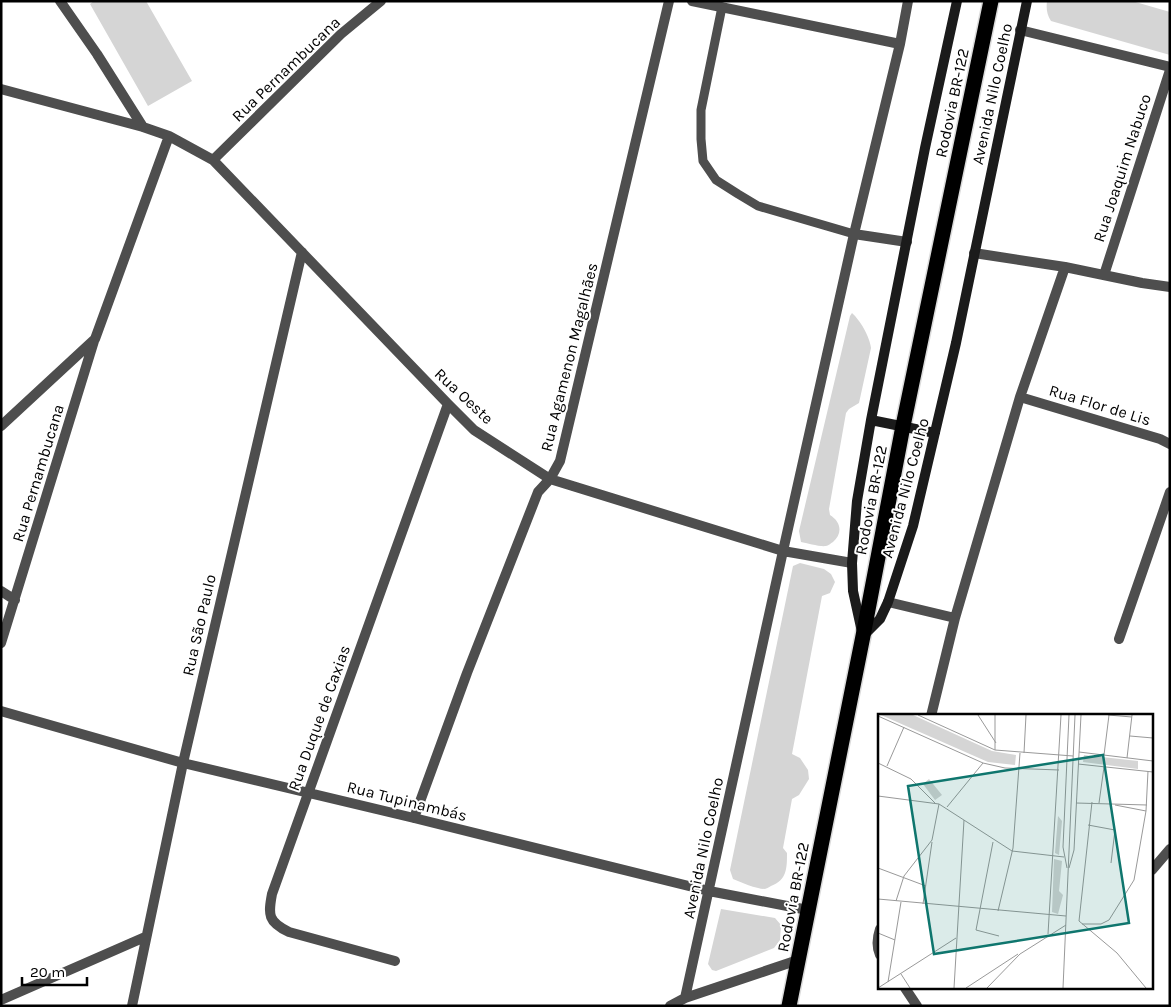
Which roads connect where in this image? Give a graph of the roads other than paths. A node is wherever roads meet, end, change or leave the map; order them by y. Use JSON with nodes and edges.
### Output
{"nodes":[{"id":1,"x":60,"y":1,"type":"edge"},
{"id":2,"x":381,"y":1,"type":"edge"},
{"id":3,"x":669,"y":1,"type":"edge"},
{"id":4,"x":692,"y":1,"type":"edge"},
{"id":5,"x":908,"y":1,"type":"edge"},
{"id":6,"x":957,"y":1,"type":"edge"},
{"id":7,"x":991,"y":1,"type":"edge"},
{"id":8,"x":1026,"y":1,"type":"edge"},
{"id":9,"x":722,"y":7,"type":"junction"},
{"id":10,"x":1020,"y":30,"type":"junction"},
{"id":11,"x":900,"y":44,"type":"junction"},
{"id":12,"x":1170,"y":69,"type":"edge"},
{"id":13,"x":1,"y":89,"type":"edge"},
{"id":14,"x":143,"y":127,"type":"junction"},
{"id":15,"x":169,"y":136,"type":"junction"},
{"id":16,"x":213,"y":160,"type":"junction"},
{"id":17,"x":854,"y":234,"type":"junction"},
{"id":18,"x":907,"y":242,"type":"junction"},
{"id":19,"x":302,"y":252,"type":"junction"},
{"id":20,"x":974,"y":253,"type":"junction"},
{"id":21,"x":1065,"y":266,"type":"junction"},
{"id":22,"x":1104,"y":275,"type":"junction"},
{"id":23,"x":1142,"y":283,"type":"junction"},
{"id":24,"x":1170,"y":287,"type":"edge"},
{"id":25,"x":1170,"y":293,"type":"edge"},
{"id":26,"x":95,"y":339,"type":"junction"},
{"id":27,"x":1020,"y":397,"type":"junction"},
{"id":28,"x":448,"y":404,"type":"junction"},
{"id":29,"x":871,"y":420,"type":"junction"},
{"id":30,"x":1,"y":426,"type":"edge"},
{"id":31,"x":903,"y":426,"type":"junction"},
{"id":32,"x":935,"y":432,"type":"junction"},
{"id":33,"x":1170,"y":444,"type":"edge"},
{"id":34,"x":550,"y":479,"type":"junction"},
{"id":35,"x":1170,"y":492,"type":"edge"},
{"id":36,"x":783,"y":551,"type":"junction"},
{"id":37,"x":852,"y":563,"type":"junction"},
{"id":38,"x":1,"y":591,"type":"edge"},
{"id":39,"x":14,"y":600,"type":"junction"},
{"id":40,"x":888,"y":602,"type":"junction"},
{"id":41,"x":954,"y":618,"type":"junction"},
{"id":42,"x":863,"y":636,"type":"junction"},
{"id":43,"x":1119,"y":638,"type":"dead end"},
{"id":44,"x":1,"y":643,"type":"edge"},
{"id":45,"x":1,"y":711,"type":"edge"},
{"id":46,"x":931,"y":714,"type":"edge"},
{"id":47,"x":183,"y":763,"type":"junction"},
{"id":48,"x":308,"y":792,"type":"junction"},
{"id":49,"x":414,"y":818,"type":"junction"},
{"id":50,"x":1170,"y":849,"type":"edge"},
{"id":51,"x":1154,"y":868,"type":"edge"},
{"id":52,"x":709,"y":891,"type":"junction"},
{"id":53,"x":808,"y":910,"type":"junction"},
{"id":54,"x":145,"y":937,"type":"junction"},
{"id":55,"x":878,"y":937,"type":"edge"},
{"id":56,"x":878,"y":952,"type":"edge"},
{"id":57,"x":798,"y":960,"type":"junction"},
{"id":58,"x":395,"y":961,"type":"dead end"},
{"id":59,"x":906,"y":990,"type":"edge"},
{"id":60,"x":686,"y":998,"type":"junction"},
{"id":61,"x":1,"y":1000,"type":"edge"},
{"id":62,"x":132,"y":1006,"type":"edge"},
{"id":63,"x":670,"y":1006,"type":"edge"},
{"id":64,"x":790,"y":1006,"type":"edge"},
{"id":65,"x":917,"y":1006,"type":"edge"}],
"edges":[{"from":1,"to":14,"type":"street"},
{"from":2,"to":16,"type":"street","name":"Rua Pernambucana"},
{"from":3,"to":34,"type":"street","name":"Rua Agamenon Magalhães"},
{"from":4,"to":9,"type":"street"},
{"from":5,"to":11,"type":"street","name":"Avenida Nilo Coelho"},
{"from":6,"to":18,"type":"main road","name":"Avenida Nilo Coelho"},
{"from":7,"to":31,"type":"highway","name":"Rodovia BR-122"},
{"from":8,"to":10,"type":"main road","name":"Avenida Nilo Coelho"},
{"from":9,"to":11,"type":"street"},
{"from":9,"to":17,"type":"lane"},
{"from":10,"to":12,"type":"street"},
{"from":10,"to":20,"type":"main road","name":"Avenida Nilo Coelho"},
{"from":11,"to":17,"type":"street","name":"Avenida Nilo Coelho"},
{"from":12,"to":22,"type":"street","name":"Rua Joaquim Nabuco"},
{"from":13,"to":14,"type":"street","name":"Rua Oeste"},
{"from":14,"to":15,"type":"street","name":"Rua Oeste"},
{"from":15,"to":16,"type":"street","name":"Rua Oeste"},
{"from":15,"to":26,"type":"street","name":"Rua Pernambucana"},
{"from":16,"to":19,"type":"street","name":"Rua Oeste"},
{"from":17,"to":18,"type":"street"},
{"from":17,"to":36,"type":"street","name":"Avenida Nilo Coelho"},
{"from":18,"to":29,"type":"main road","name":"Avenida Nilo Coelho"},
{"from":19,"to":28,"type":"street","name":"Rua Oeste"},
{"from":19,"to":47,"type":"street","name":"Rua São Paulo"},
{"from":20,"to":21,"type":"street"},
{"from":20,"to":32,"type":"main road","name":"Avenida Nilo Coelho"},
{"from":21,"to":22,"type":"street"},
{"from":21,"to":27,"type":"street"},
{"from":22,"to":23,"type":"street"},
{"from":23,"to":24,"type":"street"},
{"from":23,"to":25,"type":"street"},
{"from":26,"to":30,"type":"street","name":"Rua Pernambucana"},
{"from":26,"to":39,"type":"street","name":"Rua Pernambucana"},
{"from":27,"to":33,"type":"street","name":"Rua Flor de Lis"},
{"from":27,"to":41,"type":"street"},
{"from":28,"to":34,"type":"street","name":"Rua Oeste"},
{"from":28,"to":48,"type":"street","name":"Rua Duque de Caxias"},
{"from":29,"to":31,"type":"main road"},
{"from":29,"to":37,"type":"main road","name":"Avenida Nilo Coelho"},
{"from":31,"to":32,"type":"main road"},
{"from":31,"to":42,"type":"highway","name":"Rodovia BR-122"},
{"from":32,"to":40,"type":"main road","name":"Avenida Nilo Coelho"},
{"from":34,"to":36,"type":"street","name":"Rua Oeste"},
{"from":34,"to":49,"type":"street","name":"Rua Agamenon Magalhães"},
{"from":35,"to":43,"type":"street"},
{"from":36,"to":37,"type":"street","name":"Rua Oeste"},
{"from":36,"to":52,"type":"street","name":"Avenida Nilo Coelho"},
{"from":37,"to":42,"type":"main road","name":"Avenida Nilo Coelho"},
{"from":38,"to":39,"type":"street"},
{"from":39,"to":44,"type":"street","name":"Rua Pernambucana"},
{"from":40,"to":41,"type":"street"},
{"from":40,"to":42,"type":"main road","name":"Avenida Nilo Coelho"},
{"from":41,"to":46,"type":"street"},
{"from":42,"to":53,"type":"highway","name":"Rodovia BR-122"},
{"from":45,"to":47,"type":"street","name":"Rua Tupinambás"},
{"from":47,"to":48,"type":"street","name":"Rua Tupinambás"},
{"from":47,"to":54,"type":"street","name":"Rua São Paulo"},
{"from":48,"to":49,"type":"street","name":"Rua Tupinambás"},
{"from":48,"to":58,"type":"street","name":"Rua Duque de Caxias"},
{"from":49,"to":52,"type":"street","name":"Rua Tupinambás"},
{"from":50,"to":51,"type":"street"},
{"from":52,"to":53,"type":"street","name":"Rua Tupinambás"},
{"from":52,"to":60,"type":"street","name":"Avenida Nilo Coelho"},
{"from":53,"to":57,"type":"highway","name":"Rodovia BR-122"},
{"from":54,"to":61,"type":"street"},
{"from":54,"to":62,"type":"street","name":"Rua São Paulo"},
{"from":55,"to":56,"type":"street"},
{"from":57,"to":60,"type":"street"},
{"from":57,"to":64,"type":"highway","name":"Rodovia BR-122"},
{"from":59,"to":65,"type":"street"},
{"from":60,"to":63,"type":"street"}]}
